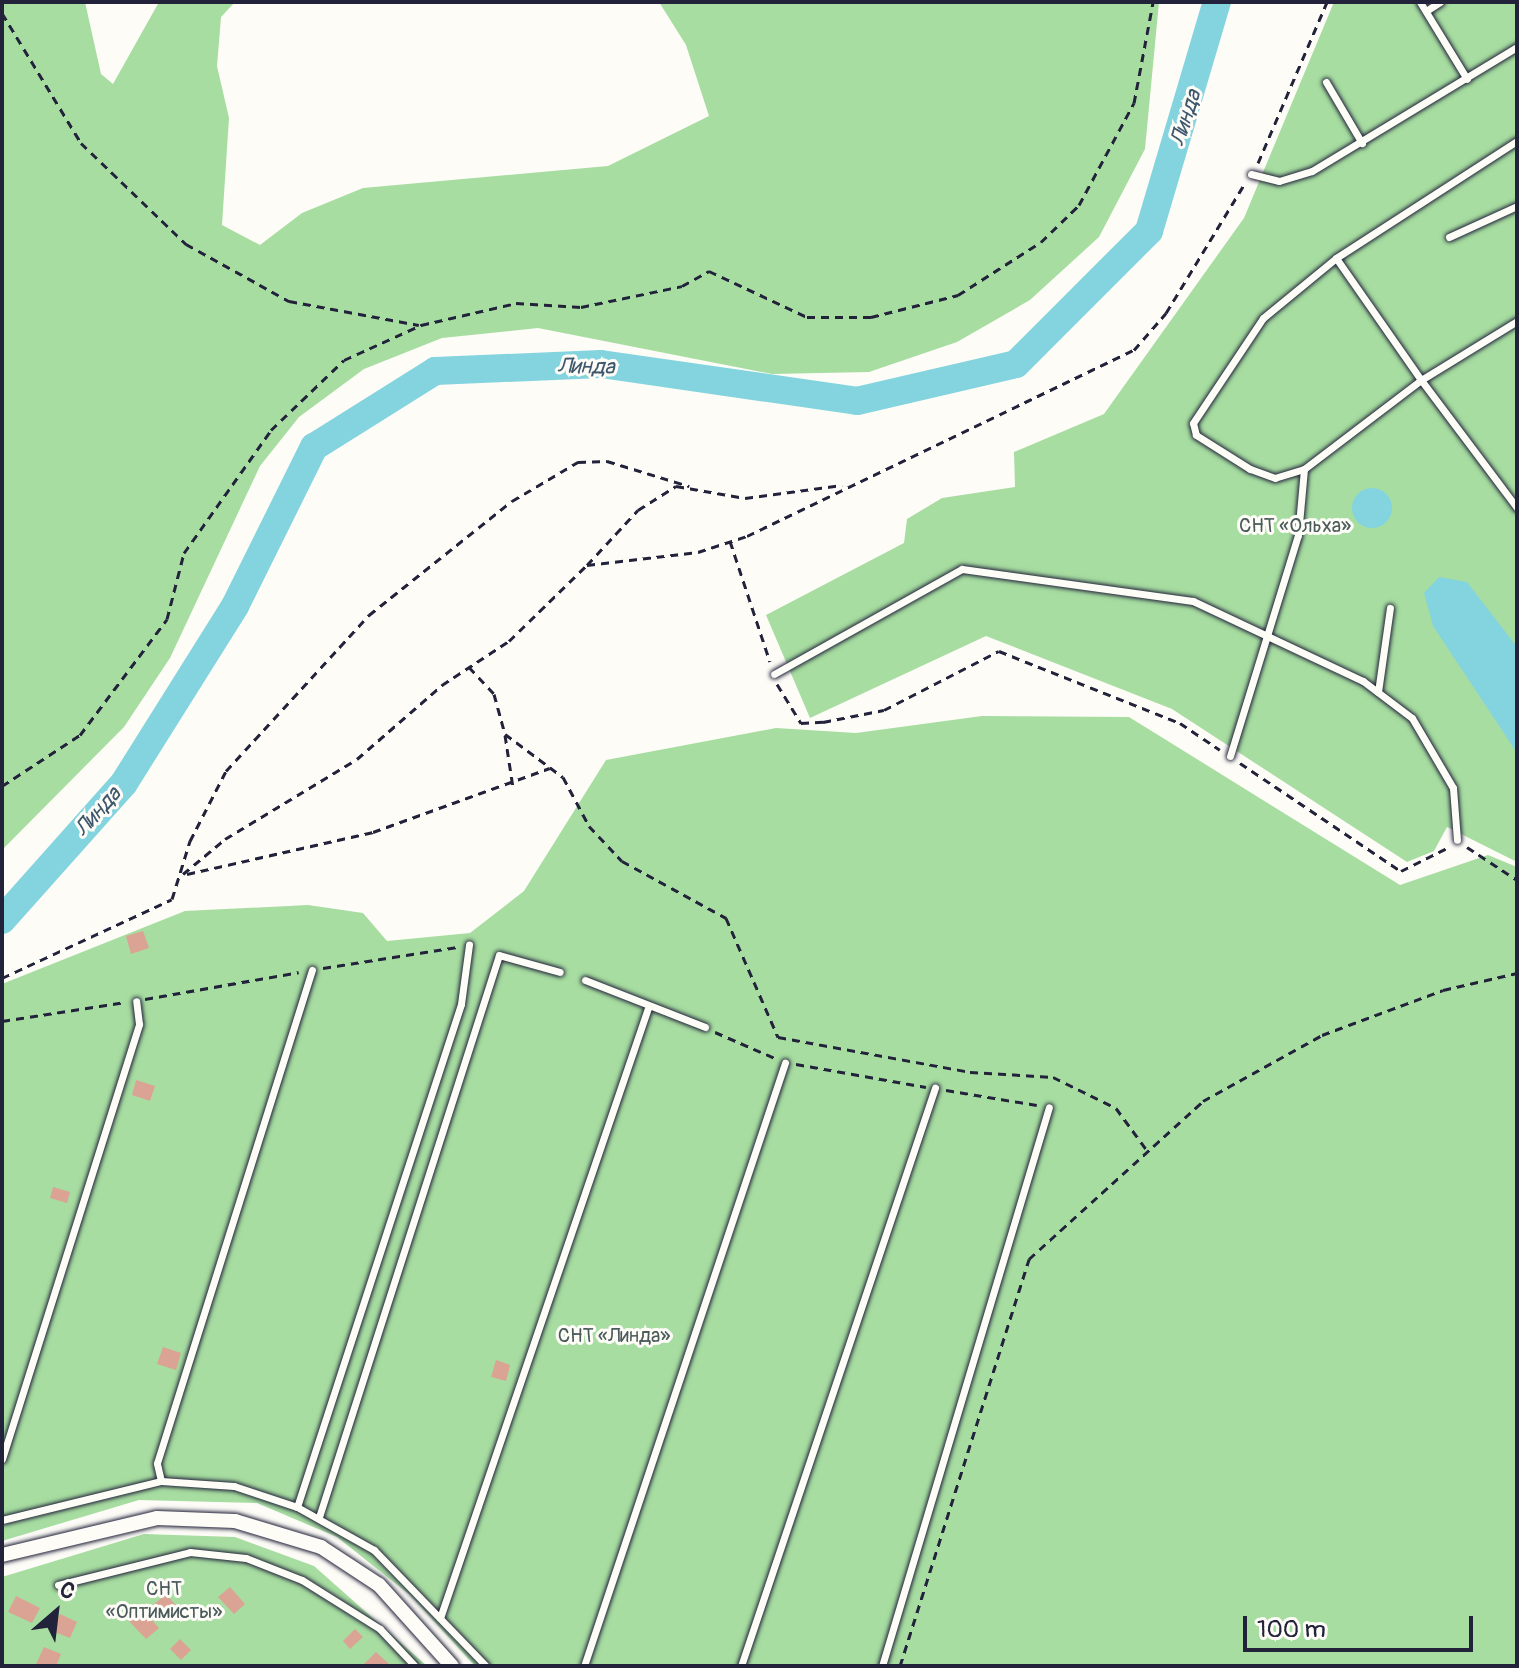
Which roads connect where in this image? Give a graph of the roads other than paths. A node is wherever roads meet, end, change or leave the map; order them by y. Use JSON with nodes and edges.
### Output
{"nodes":[{"id":1,"x":1420,"y":2,"type":"edge"},
{"id":2,"x":1440,"y":2,"type":"edge"},
{"id":3,"x":1426,"y":11,"type":"junction"},
{"id":4,"x":1517,"y":47,"type":"edge"},
{"id":5,"x":1467,"y":79,"type":"junction"},
{"id":6,"x":1326,"y":82,"type":"dead end"},
{"id":7,"x":1517,"y":141,"type":"edge"},
{"id":8,"x":1362,"y":143,"type":"junction"},
{"id":9,"x":1251,"y":174,"type":"road end"},
{"id":10,"x":1517,"y":206,"type":"edge"},
{"id":11,"x":1449,"y":237,"type":"dead end"},
{"id":12,"x":1336,"y":258,"type":"junction"},
{"id":13,"x":1516,"y":325,"type":"edge"},
{"id":14,"x":1421,"y":380,"type":"junction"},
{"id":15,"x":1304,"y":469,"type":"junction"},
{"id":16,"x":1517,"y":508,"type":"edge"},
{"id":17,"x":1390,"y":608,"type":"dead end"},
{"id":18,"x":1268,"y":636,"type":"junction"},
{"id":19,"x":774,"y":674,"type":"road end"},
{"id":20,"x":1378,"y":692,"type":"junction"},
{"id":21,"x":1230,"y":756,"type":"road end"},
{"id":22,"x":1457,"y":840,"type":"road end"},
{"id":23,"x":469,"y":945,"type":"road end"},
{"id":24,"x":312,"y":970,"type":"road end"},
{"id":25,"x":560,"y":972,"type":"dead end"},
{"id":26,"x":585,"y":980,"type":"dead end"},
{"id":27,"x":136,"y":1001,"type":"road end"},
{"id":28,"x":648,"y":1008,"type":"junction"},
{"id":29,"x":705,"y":1027,"type":"road end"},
{"id":30,"x":785,"y":1063,"type":"road end"},
{"id":31,"x":935,"y":1088,"type":"road end"},
{"id":32,"x":1049,"y":1107,"type":"road end"},
{"id":33,"x":2,"y":1459,"type":"edge"},
{"id":34,"x":161,"y":1481,"type":"junction"},
{"id":35,"x":297,"y":1507,"type":"junction"},
{"id":36,"x":319,"y":1517,"type":"junction"},
{"id":37,"x":2,"y":1520,"type":"edge"},
{"id":38,"x":2,"y":1555,"type":"edge"},
{"id":39,"x":58,"y":1585,"type":"dead end"},
{"id":40,"x":440,"y":1618,"type":"junction"},
{"id":41,"x":415,"y":1666,"type":"edge"},
{"id":42,"x":452,"y":1666,"type":"edge"},
{"id":43,"x":486,"y":1666,"type":"edge"},
{"id":44,"x":584,"y":1666,"type":"edge"},
{"id":45,"x":741,"y":1666,"type":"edge"},
{"id":46,"x":882,"y":1666,"type":"edge"}],
"edges":[{"from":1,"to":3,"type":"lane"},
{"from":2,"to":3,"type":"lane"},
{"from":3,"to":5,"type":"lane"},
{"from":4,"to":5,"type":"lane"},
{"from":5,"to":8,"type":"lane"},
{"from":6,"to":8,"type":"lane"},
{"from":7,"to":12,"type":"lane"},
{"from":8,"to":9,"type":"lane"},
{"from":10,"to":11,"type":"lane"},
{"from":12,"to":14,"type":"lane"},
{"from":12,"to":15,"type":"lane"},
{"from":13,"to":14,"type":"lane"},
{"from":14,"to":15,"type":"lane"},
{"from":14,"to":16,"type":"lane"},
{"from":15,"to":18,"type":"lane"},
{"from":17,"to":20,"type":"lane"},
{"from":18,"to":19,"type":"lane"},
{"from":18,"to":20,"type":"lane"},
{"from":18,"to":21,"type":"lane"},
{"from":20,"to":22,"type":"lane"},
{"from":23,"to":35,"type":"lane"},
{"from":24,"to":34,"type":"lane"},
{"from":25,"to":36,"type":"lane"},
{"from":26,"to":28,"type":"lane"},
{"from":27,"to":33,"type":"lane"},
{"from":28,"to":29,"type":"lane"},
{"from":28,"to":40,"type":"lane"},
{"from":30,"to":44,"type":"lane"},
{"from":31,"to":45,"type":"lane"},
{"from":32,"to":46,"type":"lane"},
{"from":34,"to":35,"type":"lane"},
{"from":34,"to":37,"type":"lane"},
{"from":35,"to":36,"type":"lane"},
{"from":36,"to":40,"type":"lane"},
{"from":38,"to":42,"type":"street"},
{"from":39,"to":41,"type":"lane"},
{"from":40,"to":43,"type":"lane"}]}
